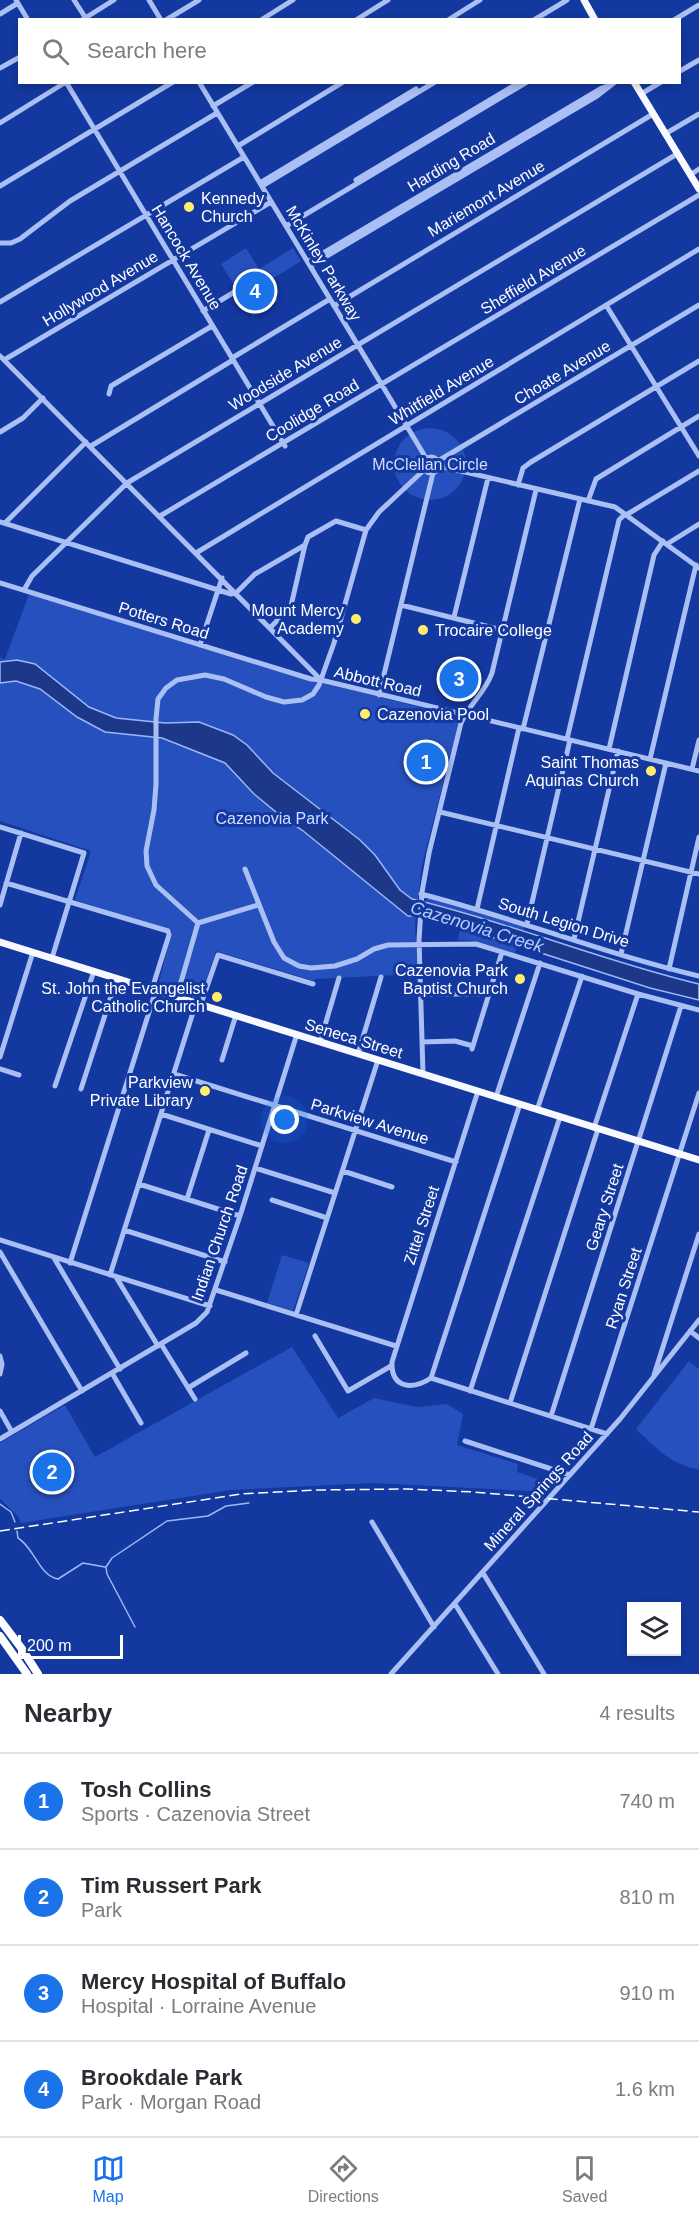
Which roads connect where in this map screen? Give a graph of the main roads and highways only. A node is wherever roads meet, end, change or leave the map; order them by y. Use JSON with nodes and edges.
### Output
{"nodes":[{"id":1,"x":584,"y":0,"type":"edge"},
{"id":2,"x":595,"y":18,"type":"edge"},
{"id":3,"x":635,"y":84,"type":"edge"},
{"id":4,"x":699,"y":189,"type":"edge"},
{"id":5,"x":0,"y":942,"type":"edge"},
{"id":6,"x":699,"y":1161,"type":"edge"},
{"id":7,"x":0,"y":1620,"type":"edge"},
{"id":8,"x":0,"y":1636,"type":"edge"},
{"id":9,"x":27,"y":1674,"type":"edge"},
{"id":10,"x":38,"y":1674,"type":"edge"}],
"edges":[{"from":1,"to":2,"type":"main road"},
{"from":3,"to":4,"type":"main road"},
{"from":5,"to":6,"type":"main road","name":"Seneca Street"},
{"from":7,"to":10,"type":"highway"},
{"from":8,"to":9,"type":"highway"}]}
